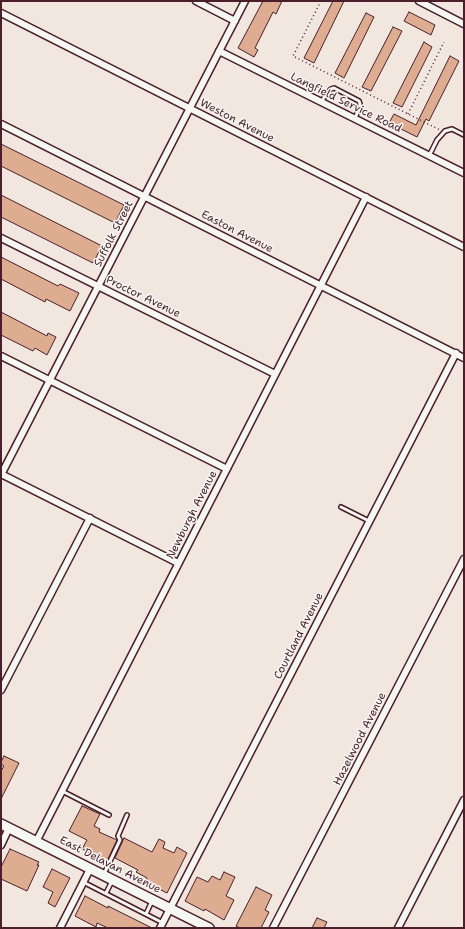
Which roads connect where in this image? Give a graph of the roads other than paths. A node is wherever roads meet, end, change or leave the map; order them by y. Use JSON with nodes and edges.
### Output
{"nodes":[{"id":1,"x":196,"y":1,"type":"edge"},
{"id":2,"x":245,"y":1,"type":"edge"},
{"id":3,"x":419,"y":1,"type":"edge"},
{"id":4,"x":1,"y":13,"type":"edge"},
{"id":5,"x":235,"y":21,"type":"junction"},
{"id":6,"x":464,"y":24,"type":"edge"},
{"id":7,"x":219,"y":51,"type":"junction"},
{"id":8,"x":321,"y":102,"type":"junction"},
{"id":9,"x":190,"y":108,"type":"junction"},
{"id":10,"x":355,"y":119,"type":"junction"},
{"id":11,"x":1,"y":124,"type":"edge"},
{"id":12,"x":464,"y":135,"type":"edge"},
{"id":13,"x":429,"y":156,"type":"junction"},
{"id":14,"x":464,"y":173,"type":"edge"},
{"id":15,"x":145,"y":197,"type":"junction"},
{"id":16,"x":366,"y":197,"type":"junction"},
{"id":17,"x":1,"y":238,"type":"edge"},
{"id":18,"x":464,"y":246,"type":"edge"},
{"id":19,"x":99,"y":286,"type":"junction"},
{"id":20,"x":321,"y":286,"type":"junction"},
{"id":21,"x":456,"y":354,"type":"junction"},
{"id":22,"x":1,"y":356,"type":"edge"},
{"id":23,"x":464,"y":358,"type":"edge"},
{"id":24,"x":275,"y":374,"type":"junction"},
{"id":25,"x":50,"y":380,"type":"junction"},
{"id":26,"x":227,"y":469,"type":"junction"},
{"id":27,"x":1,"y":474,"type":"edge"},
{"id":28,"x":341,"y":507,"type":"dead end"},
{"id":29,"x":90,"y":518,"type":"junction"},
{"id":30,"x":369,"y":521,"type":"junction"},
{"id":31,"x":464,"y":559,"type":"edge"},
{"id":32,"x":178,"y":563,"type":"junction"},
{"id":33,"x":1,"y":690,"type":"edge"},
{"id":34,"x":62,"y":791,"type":"junction"},
{"id":35,"x":464,"y":800,"type":"edge"},
{"id":36,"x":109,"y":814,"type":"dead end"},
{"id":37,"x":127,"y":815,"type":"dead end"},
{"id":38,"x":5,"y":826,"type":"edge"},
{"id":39,"x":36,"y":842,"type":"junction"},
{"id":40,"x":1,"y":845,"type":"edge"},
{"id":41,"x":90,"y":868,"type":"junction"},
{"id":42,"x":103,"y":875,"type":"junction"},
{"id":43,"x":113,"y":880,"type":"junction"},
{"id":44,"x":83,"y":882,"type":"junction"},
{"id":45,"x":106,"y":893,"type":"junction"},
{"id":46,"x":153,"y":900,"type":"junction"},
{"id":47,"x":170,"y":908,"type":"junction"},
{"id":48,"x":146,"y":914,"type":"junction"},
{"id":49,"x":162,"y":925,"type":"edge"},
{"id":50,"x":60,"y":928,"type":"edge"},
{"id":51,"x":209,"y":928,"type":"edge"},
{"id":52,"x":273,"y":928,"type":"edge"},
{"id":53,"x":398,"y":928,"type":"edge"}],
"edges":[{"from":1,"to":5,"type":"street"},
{"from":2,"to":5,"type":"street","name":"Suffolk Street"},
{"from":3,"to":6,"type":"street"},
{"from":4,"to":9,"type":"street","name":"Weston Avenue"},
{"from":5,"to":7,"type":"street","name":"Suffolk Street"},
{"from":7,"to":8,"type":"street","name":"Langfield Service Road"},
{"from":7,"to":9,"type":"street","name":"Suffolk Street"},
{"from":8,"to":10,"type":"street","name":"Langfield Service Road"},
{"from":8,"to":10,"type":"lane"},
{"from":9,"to":15,"type":"street","name":"Suffolk Street"},
{"from":9,"to":16,"type":"street","name":"Weston Avenue"},
{"from":10,"to":13,"type":"street","name":"Langfield Service Road"},
{"from":11,"to":15,"type":"street","name":"Easton Avenue"},
{"from":12,"to":13,"type":"lane"},
{"from":13,"to":14,"type":"street","name":"Langfield Service Road"},
{"from":15,"to":19,"type":"street","name":"Suffolk Street"},
{"from":15,"to":20,"type":"street","name":"Easton Avenue"},
{"from":16,"to":18,"type":"street","name":"Weston Avenue"},
{"from":16,"to":20,"type":"street","name":"Newburgh Avenue"},
{"from":17,"to":19,"type":"street","name":"Proctor Avenue"},
{"from":19,"to":24,"type":"street","name":"Proctor Avenue"},
{"from":19,"to":25,"type":"street","name":"Suffolk Street"},
{"from":20,"to":21,"type":"street","name":"Easton Avenue"},
{"from":20,"to":24,"type":"street","name":"Newburgh Avenue"},
{"from":21,"to":23,"type":"street","name":"Easton Avenue"},
{"from":21,"to":30,"type":"street","name":"Courtland Avenue"},
{"from":22,"to":25,"type":"street"},
{"from":24,"to":26,"type":"street","name":"Newburgh Avenue"},
{"from":25,"to":26,"type":"street"},
{"from":25,"to":27,"type":"street","name":"Suffolk Street"},
{"from":26,"to":32,"type":"street","name":"Newburgh Avenue"},
{"from":27,"to":29,"type":"street"},
{"from":28,"to":30,"type":"lane"},
{"from":29,"to":32,"type":"street"},
{"from":29,"to":33,"type":"street"},
{"from":30,"to":47,"type":"street","name":"Courtland Avenue"},
{"from":31,"to":52,"type":"street","name":"Hazelwood Avenue"},
{"from":32,"to":34,"type":"street","name":"Newburgh Avenue"},
{"from":34,"to":36,"type":"lane"},
{"from":34,"to":39,"type":"street","name":"Newburgh Avenue"},
{"from":35,"to":53,"type":"street"},
{"from":37,"to":42,"type":"lane"},
{"from":38,"to":39,"type":"street","name":"East Delavan Avenue"},
{"from":38,"to":40,"type":"street"},
{"from":39,"to":41,"type":"street","name":"East Delavan Avenue"},
{"from":41,"to":42,"type":"street","name":"East Delavan Avenue"},
{"from":41,"to":44,"type":"street"},
{"from":42,"to":43,"type":"street","name":"East Delavan Avenue"},
{"from":43,"to":45,"type":"lane"},
{"from":43,"to":46,"type":"street","name":"East Delavan Avenue"},
{"from":44,"to":45,"type":"lane"},
{"from":44,"to":50,"type":"street"},
{"from":45,"to":48,"type":"lane"},
{"from":46,"to":47,"type":"street","name":"East Delavan Avenue"},
{"from":46,"to":48,"type":"lane"},
{"from":47,"to":49,"type":"street","name":"Courtland Avenue"},
{"from":47,"to":51,"type":"street","name":"East Delavan Avenue"},
{"from":48,"to":49,"type":"lane"}]}
